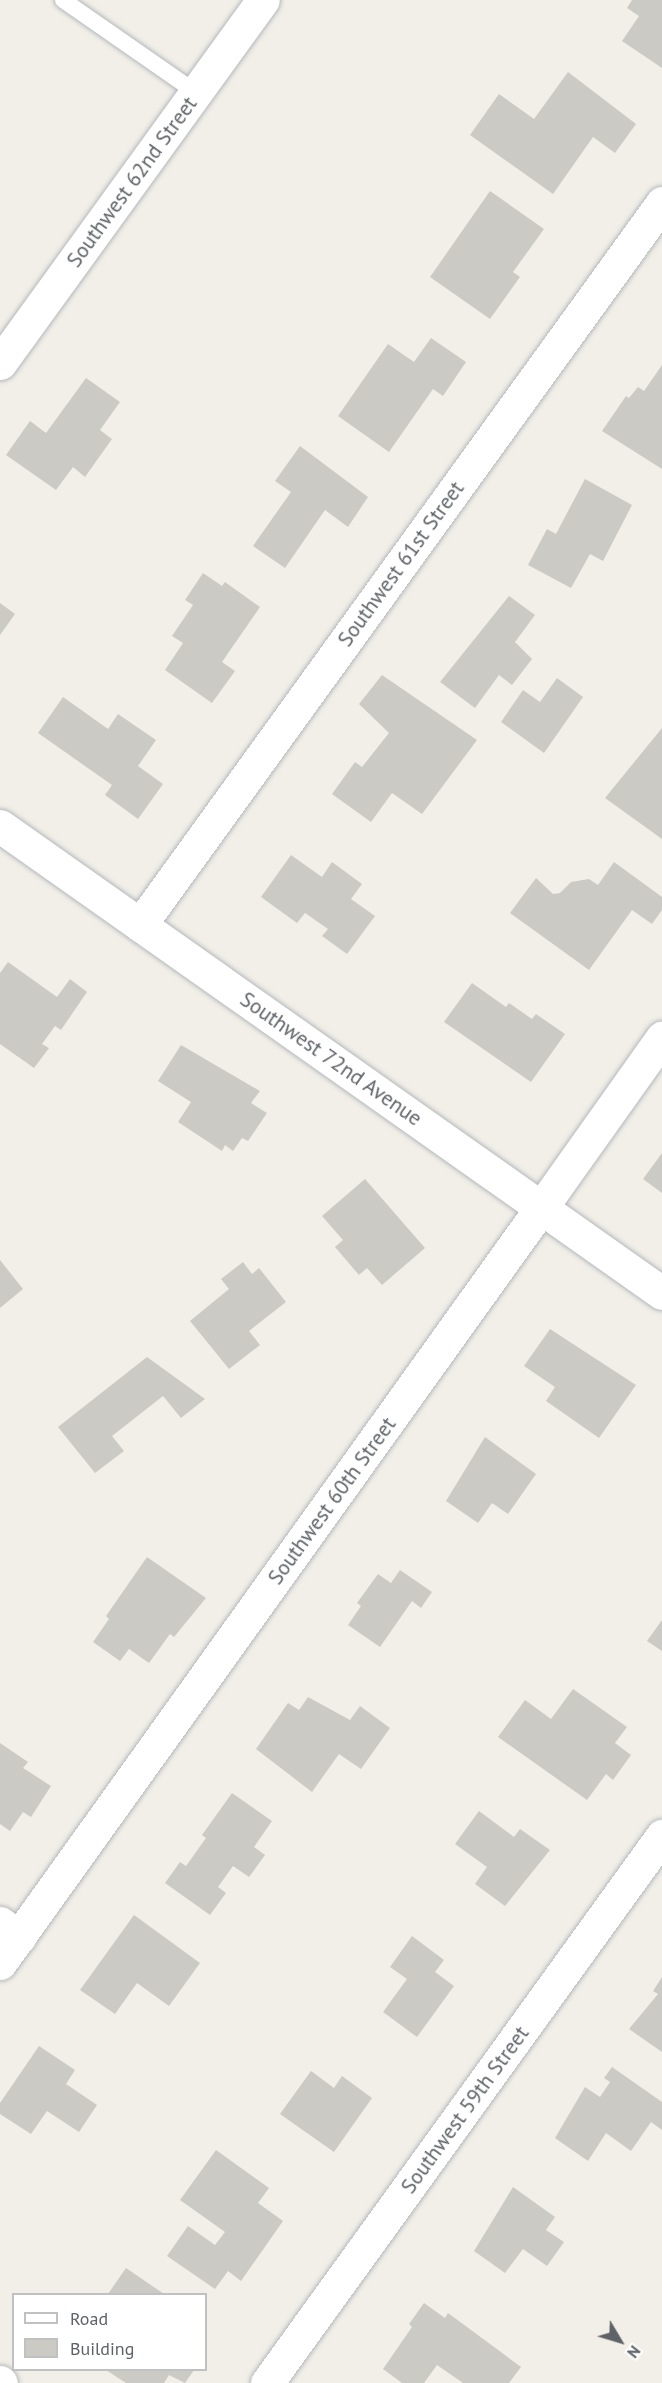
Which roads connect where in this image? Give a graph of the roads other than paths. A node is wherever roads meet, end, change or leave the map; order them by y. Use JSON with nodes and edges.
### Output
{"nodes":[{"id":1,"x":63,"y":0,"type":"edge"},
{"id":2,"x":263,"y":0,"type":"edge"},
{"id":3,"x":197,"y":93,"type":"junction"},
{"id":4,"x":662,"y":203,"type":"edge"},
{"id":5,"x":0,"y":363,"type":"edge"},
{"id":6,"x":0,"y":826,"type":"edge"},
{"id":7,"x":140,"y":925,"type":"junction"},
{"id":8,"x":662,"y":1038,"type":"edge"},
{"id":9,"x":541,"y":1208,"type":"junction"},
{"id":10,"x":662,"y":1293,"type":"edge"},
{"id":11,"x":662,"y":1836,"type":"edge"},
{"id":12,"x":9,"y":1930,"type":"edge"},
{"id":13,"x":0,"y":1963,"type":"edge"},
{"id":14,"x":267,"y":2383,"type":"edge"}],
"edges":[{"from":1,"to":3,"type":"lane"},
{"from":2,"to":3,"type":"street","name":"Southwest 62nd Street"},
{"from":3,"to":5,"type":"street","name":"Southwest 62nd Street"},
{"from":4,"to":7,"type":"street","name":"Southwest 61st Street"},
{"from":6,"to":7,"type":"street","name":"Southwest 72nd Avenue"},
{"from":7,"to":9,"type":"street","name":"Southwest 72nd Avenue"},
{"from":8,"to":9,"type":"street","name":"Southwest 60th Street"},
{"from":9,"to":10,"type":"street","name":"Southwest 72nd Avenue"},
{"from":9,"to":12,"type":"street","name":"Southwest 60th Street"},
{"from":11,"to":14,"type":"street","name":"Southwest 59th Street"},
{"from":12,"to":13,"type":"street","name":"Southwest 60th Street"}]}
